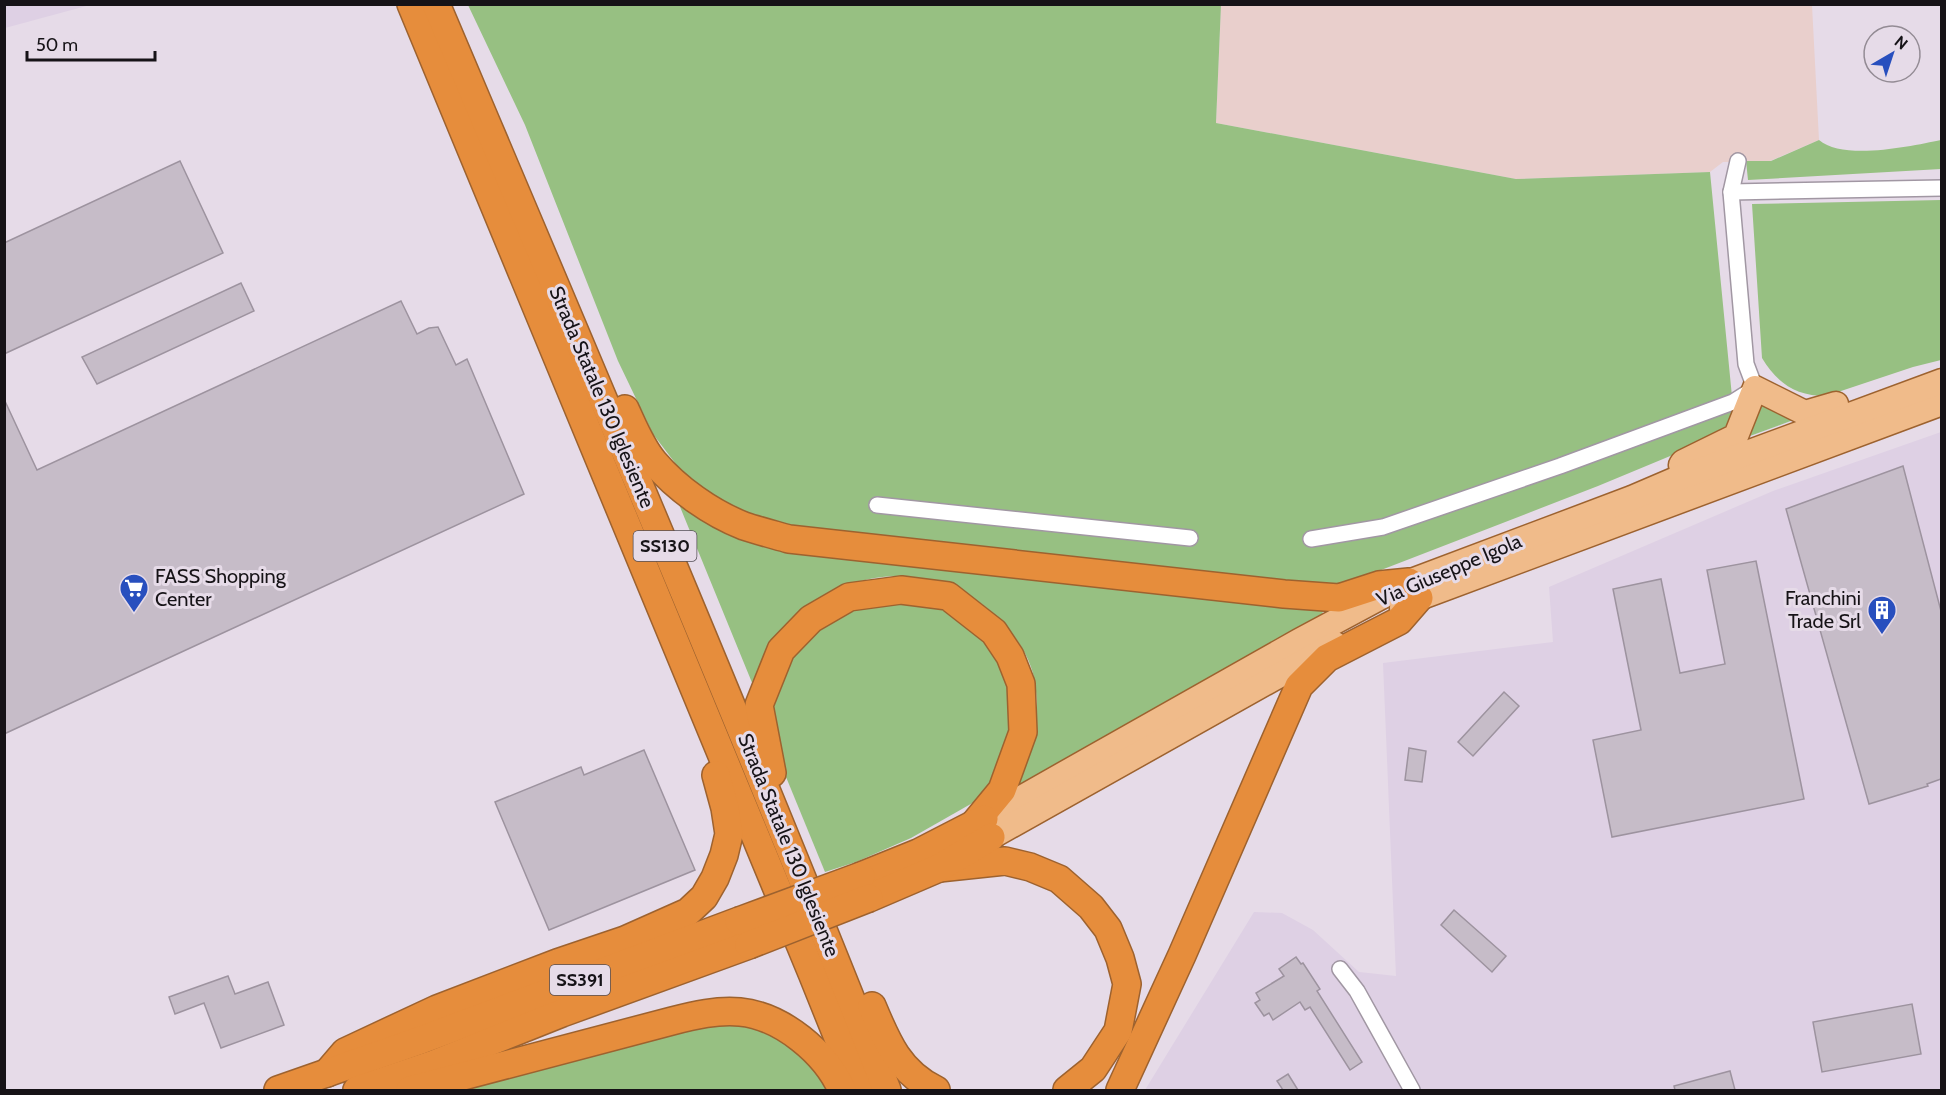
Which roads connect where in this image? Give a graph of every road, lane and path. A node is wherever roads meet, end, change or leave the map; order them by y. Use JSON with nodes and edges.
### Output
{"nodes":[{"id":1,"x":411,"y":4,"type":"edge"},
{"id":2,"x":436,"y":4,"type":"edge"},
{"id":3,"x":1738,"y":162,"type":"dead end"},
{"id":4,"x":1941,"y":189,"type":"edge"},
{"id":5,"x":1731,"y":192,"type":"junction"},
{"id":6,"x":562,"y":302,"type":"junction"},
{"id":7,"x":1941,"y":381,"type":"edge"},
{"id":8,"x":1755,"y":388,"type":"junction"},
{"id":9,"x":1905,"y":393,"type":"junction"},
{"id":10,"x":1941,"y":403,"type":"edge"},
{"id":11,"x":1674,"y":480,"type":"junction"},
{"id":12,"x":877,"y":505,"type":"dead end"},
{"id":13,"x":1191,"y":538,"type":"dead end"},
{"id":14,"x":1311,"y":539,"type":"dead end"},
{"id":15,"x":1414,"y":590,"type":"junction"},
{"id":16,"x":704,"y":712,"type":"junction"},
{"id":17,"x":983,"y":826,"type":"junction"},
{"id":18,"x":782,"y":830,"type":"junction"},
{"id":19,"x":939,"y":868,"type":"junction"},
{"id":20,"x":865,"y":887,"type":"junction"},
{"id":21,"x":744,"y":933,"type":"junction"},
{"id":22,"x":834,"y":957,"type":"junction"},
{"id":23,"x":1340,"y":969,"type":"dead end"},
{"id":24,"x":327,"y":1073,"type":"junction"},
{"id":25,"x":278,"y":1090,"type":"edge"},
{"id":26,"x":357,"y":1090,"type":"edge"},
{"id":27,"x":410,"y":1090,"type":"edge"},
{"id":28,"x":842,"y":1090,"type":"edge"},
{"id":29,"x":859,"y":1090,"type":"edge"},
{"id":30,"x":887,"y":1090,"type":"edge"},
{"id":31,"x":936,"y":1090,"type":"edge"},
{"id":32,"x":1067,"y":1090,"type":"edge"},
{"id":33,"x":1120,"y":1090,"type":"edge"},
{"id":34,"x":1412,"y":1090,"type":"edge"}],
"edges":[{"from":1,"to":16,"type":"highway","name":"Strada Statale 130 Iglesiente","number":"SS130"},
{"from":2,"to":6,"type":"highway","name":"Strada Statale 130 Iglesiente","number":"SS130"},
{"from":3,"to":5,"type":"street"},
{"from":4,"to":5,"type":"street"},
{"from":5,"to":8,"type":"street"},
{"from":6,"to":15,"type":"highway"},
{"from":6,"to":18,"type":"highway","name":"Strada Statale 130 Iglesiente","number":"SS130"},
{"from":7,"to":9,"type":"main road","name":"Via Giuseppe Igola"},
{"from":8,"to":9,"type":"main road"},
{"from":8,"to":11,"type":"main road"},
{"from":8,"to":14,"type":"street"},
{"from":9,"to":11,"type":"main road","name":"Via Giuseppe Igola"},
{"from":10,"to":15,"type":"main road","name":"Via Giuseppe Igola"},
{"from":11,"to":15,"type":"main road","name":"Via Giuseppe Igola"},
{"from":12,"to":13,"type":"street"},
{"from":15,"to":17,"type":"main road","name":"Via Giuseppe Igola"},
{"from":15,"to":33,"type":"highway"},
{"from":16,"to":24,"type":"highway"},
{"from":16,"to":29,"type":"highway","name":"Strada Statale 130 Iglesiente","number":"SS130"},
{"from":17,"to":18,"type":"highway"},
{"from":17,"to":19,"type":"highway","number":"SS391"},
{"from":17,"to":20,"type":"highway","number":"SS391"},
{"from":18,"to":22,"type":"highway","name":"Strada Statale 130 Iglesiente","number":"SS130"},
{"from":19,"to":20,"type":"highway","number":"SS391"},
{"from":19,"to":32,"type":"highway"},
{"from":20,"to":21,"type":"highway","number":"SS391","bridge":true},
{"from":21,"to":24,"type":"highway","number":"SS391"},
{"from":21,"to":26,"type":"highway","number":"SS391"},
{"from":22,"to":30,"type":"highway","name":"Strada Statale 130 Iglesiente","number":"SS130"},
{"from":22,"to":31,"type":"highway"},
{"from":23,"to":34,"type":"street"},
{"from":24,"to":25,"type":"highway","number":"SS391"},
{"from":27,"to":28,"type":"highway"}]}
